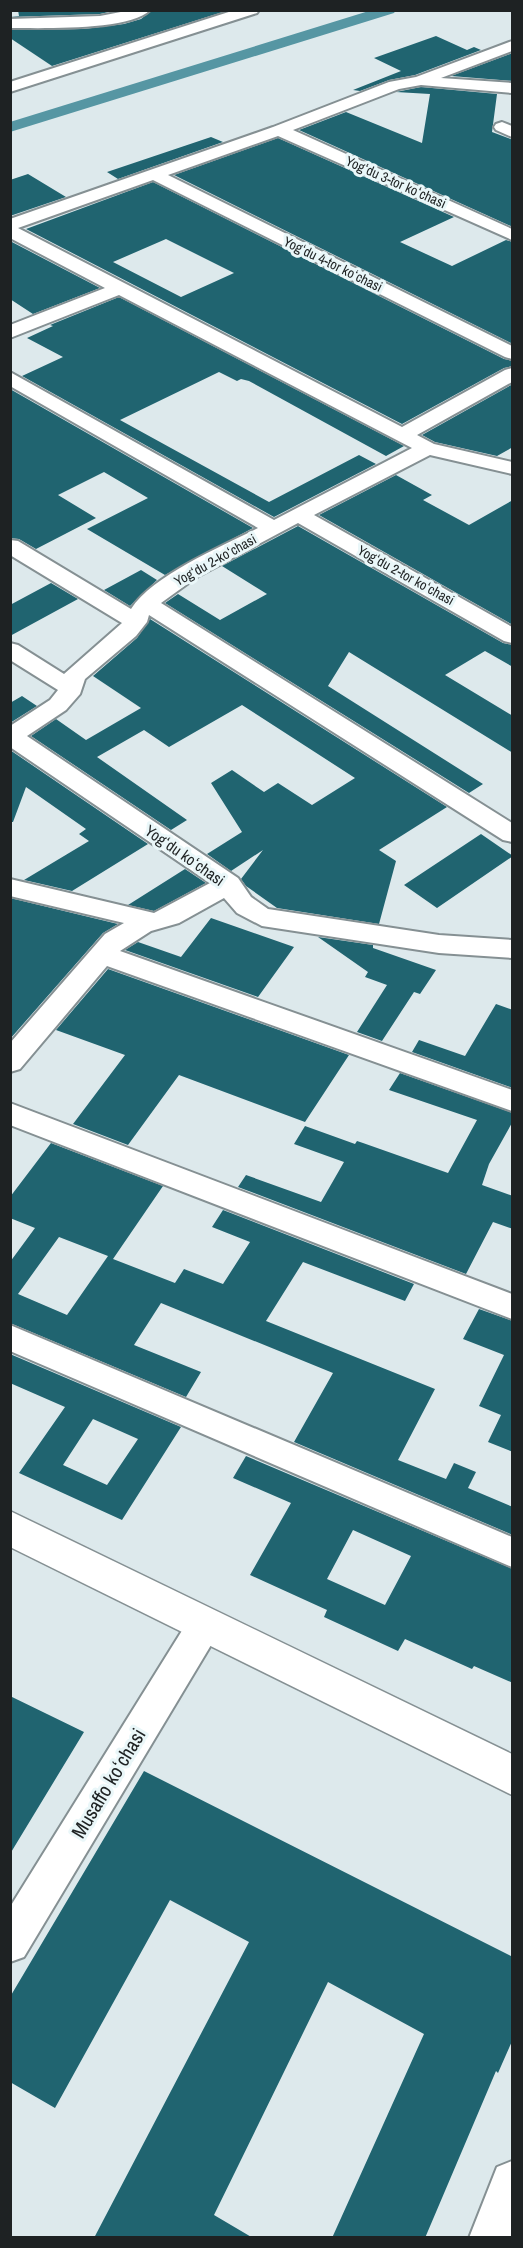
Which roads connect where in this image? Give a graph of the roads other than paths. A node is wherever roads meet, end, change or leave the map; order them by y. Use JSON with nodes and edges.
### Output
{"nodes":[{"id":1,"x":143,"y":10,"type":"edge"},
{"id":2,"x":252,"y":10,"type":"edge"},
{"id":3,"x":10,"y":24,"type":"edge"},
{"id":4,"x":513,"y":46,"type":"edge"},
{"id":5,"x":419,"y":81,"type":"junction"},
{"id":6,"x":10,"y":87,"type":"edge"},
{"id":7,"x":513,"y":88,"type":"edge"},
{"id":8,"x":279,"y":130,"type":"junction"},
{"id":9,"x":153,"y":174,"type":"junction"},
{"id":10,"x":10,"y":225,"type":"edge"},
{"id":11,"x":10,"y":231,"type":"edge"},
{"id":12,"x":513,"y":235,"type":"edge"},
{"id":13,"x":100,"y":278,"type":"junction"},
{"id":14,"x":120,"y":288,"type":"junction"},
{"id":15,"x":55,"y":294,"type":"dead end"},
{"id":16,"x":10,"y":332,"type":"edge"},
{"id":17,"x":513,"y":353,"type":"edge"},
{"id":18,"x":513,"y":374,"type":"edge"},
{"id":19,"x":10,"y":378,"type":"edge"},
{"id":20,"x":402,"y":435,"type":"junction"},
{"id":21,"x":427,"y":448,"type":"junction"},
{"id":22,"x":513,"y":468,"type":"edge"},
{"id":23,"x":298,"y":515,"type":"junction"},
{"id":24,"x":273,"y":528,"type":"junction"},
{"id":25,"x":10,"y":546,"type":"edge"},
{"id":26,"x":141,"y":612,"type":"junction"},
{"id":27,"x":513,"y":636,"type":"edge"},
{"id":28,"x":10,"y":650,"type":"edge"},
{"id":29,"x":70,"y":687,"type":"junction"},
{"id":30,"x":11,"y":736,"type":"edge"},
{"id":31,"x":513,"y":834,"type":"edge"},
{"id":32,"x":229,"y":884,"type":"junction"},
{"id":33,"x":10,"y":887,"type":"edge"},
{"id":34,"x":155,"y":922,"type":"junction"},
{"id":35,"x":513,"y":949,"type":"edge"},
{"id":36,"x":102,"y":954,"type":"junction"},
{"id":37,"x":10,"y":1062,"type":"edge"},
{"id":38,"x":513,"y":1101,"type":"edge"},
{"id":39,"x":10,"y":1113,"type":"edge"},
{"id":40,"x":513,"y":1307,"type":"edge"},
{"id":41,"x":10,"y":1337,"type":"edge"},
{"id":42,"x":10,"y":1528,"type":"edge"},
{"id":43,"x":513,"y":1552,"type":"edge"},
{"id":44,"x":205,"y":1624,"type":"junction"},
{"id":45,"x":513,"y":1775,"type":"edge"},
{"id":46,"x":10,"y":1943,"type":"edge"},
{"id":47,"x":513,"y":2182,"type":"edge"},
{"id":48,"x":490,"y":2238,"type":"edge"}],
"edges":[{"from":1,"to":3,"type":"street"},
{"from":2,"to":6,"type":"street"},
{"from":4,"to":5,"type":"street"},
{"from":5,"to":7,"type":"street"},
{"from":5,"to":8,"type":"street"},
{"from":8,"to":9,"type":"street"},
{"from":8,"to":12,"type":"street","name":"Yogʻdu 3-tor koʻchasi"},
{"from":9,"to":10,"type":"street"},
{"from":9,"to":17,"type":"street","name":"Yogʻdu 4-tor koʻchasi"},
{"from":11,"to":13,"type":"street"},
{"from":13,"to":14,"type":"street"},
{"from":13,"to":15,"type":"street"},
{"from":14,"to":16,"type":"street"},
{"from":14,"to":20,"type":"street"},
{"from":18,"to":20,"type":"street"},
{"from":19,"to":24,"type":"street"},
{"from":20,"to":21,"type":"street"},
{"from":21,"to":22,"type":"street"},
{"from":21,"to":23,"type":"street","name":"Yogʻdu 2-koʻchasi"},
{"from":23,"to":24,"type":"street","name":"Yogʻdu 2-koʻchasi"},
{"from":23,"to":27,"type":"street","name":"Yogʻdu 2-tor koʻchasi"},
{"from":24,"to":26,"type":"street","name":"Yogʻdu 2-koʻchasi"},
{"from":25,"to":26,"type":"street"},
{"from":26,"to":29,"type":"street","name":"Yogʻdu 2-koʻchasi"},
{"from":26,"to":31,"type":"street"},
{"from":28,"to":29,"type":"street"},
{"from":29,"to":30,"type":"street","name":"Yogʻdu 2-koʻchasi"},
{"from":30,"to":32,"type":"street","name":"Yogʻdu koʻchasi"},
{"from":32,"to":34,"type":"street"},
{"from":32,"to":35,"type":"street","name":"Yogʻdu koʻchasi"},
{"from":33,"to":34,"type":"street"},
{"from":34,"to":36,"type":"street"},
{"from":36,"to":37,"type":"street"},
{"from":36,"to":38,"type":"street"},
{"from":39,"to":40,"type":"street"},
{"from":41,"to":43,"type":"street"},
{"from":42,"to":44,"type":"street"},
{"from":44,"to":45,"type":"street"},
{"from":44,"to":46,"type":"street","name":"Musaffo koʻchasi"},
{"from":47,"to":48,"type":"street"}]}
